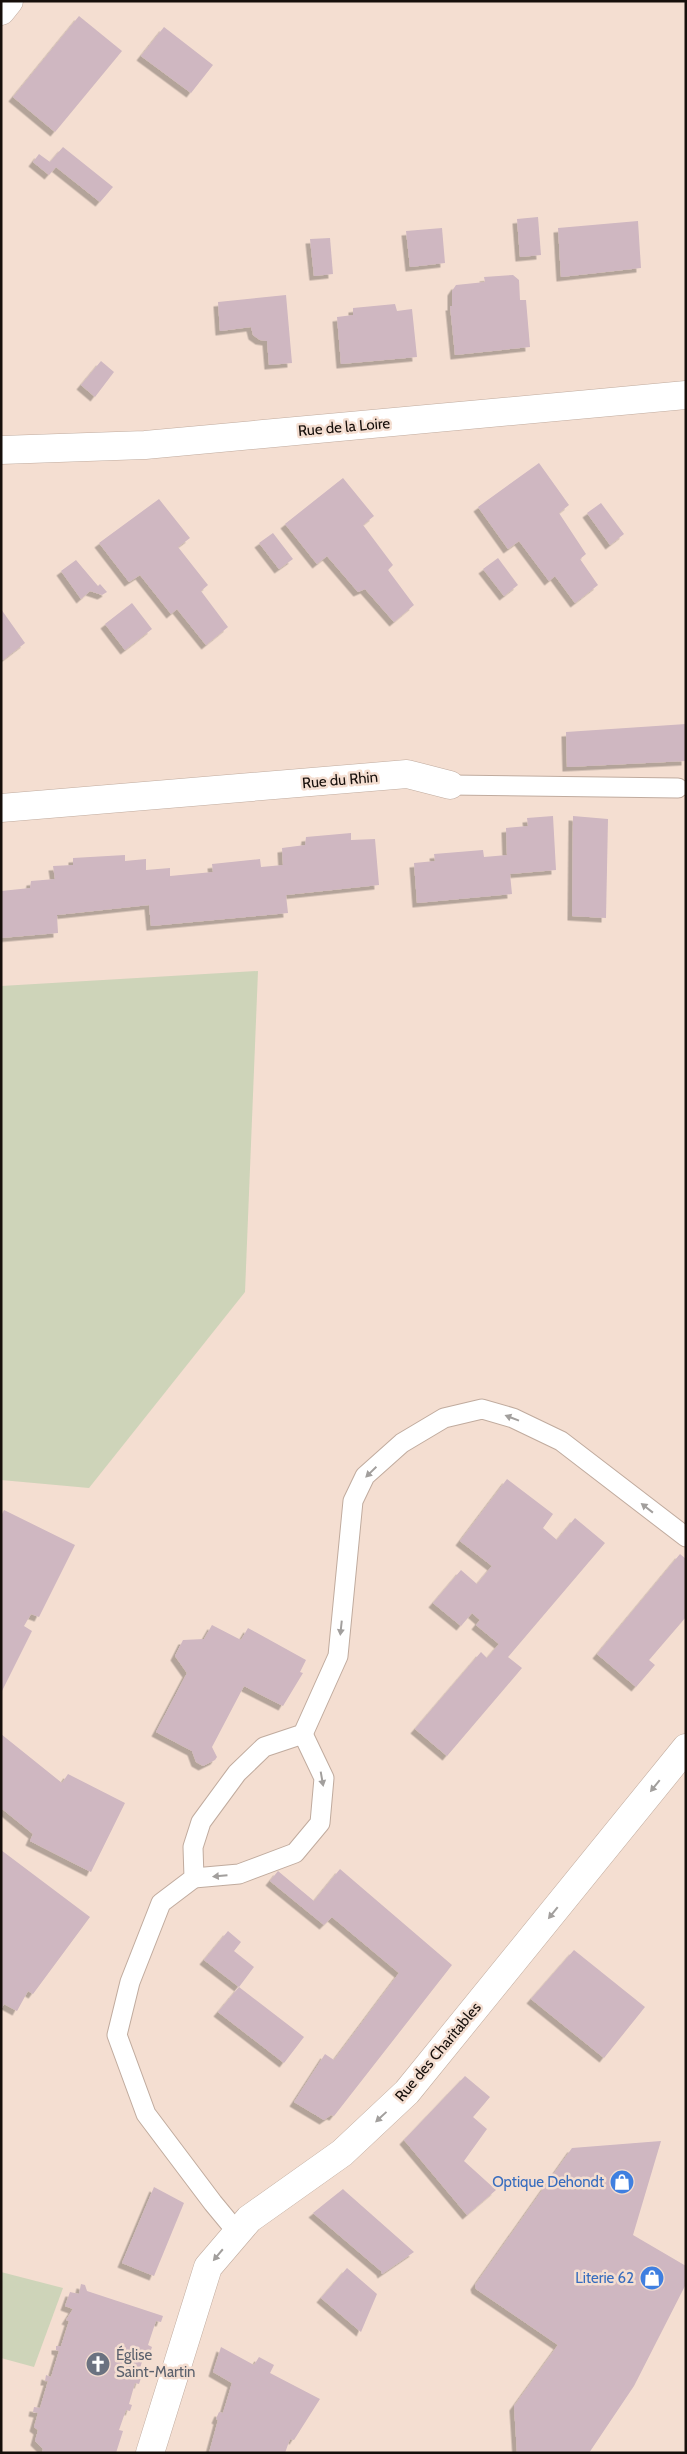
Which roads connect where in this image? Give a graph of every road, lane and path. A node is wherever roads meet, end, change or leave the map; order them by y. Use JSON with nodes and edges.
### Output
{"nodes":[{"id":1,"x":9,"y":1,"type":"edge"},
{"id":2,"x":1,"y":11,"type":"edge"},
{"id":3,"x":686,"y":395,"type":"edge"},
{"id":4,"x":1,"y":450,"type":"edge"},
{"id":5,"x":450,"y":785,"type":"joint"},
{"id":6,"x":678,"y":788,"type":"dead end"},
{"id":7,"x":1,"y":808,"type":"edge"},
{"id":8,"x":686,"y":1537,"type":"edge"},
{"id":9,"x":303,"y":1734,"type":"junction"},
{"id":10,"x":686,"y":1748,"type":"edge"},
{"id":11,"x":194,"y":1878,"type":"junction"},
{"id":12,"x":237,"y":2232,"type":"junction"},
{"id":13,"x":150,"y":2453,"type":"edge"}],
"edges":[{"from":1,"to":2,"type":"street"},
{"from":3,"to":4,"type":"street","name":"Rue de la Loire"},
{"from":5,"to":6,"type":"lane","name":"Rue du Rhin"},
{"from":5,"to":7,"type":"street","name":"Rue du Rhin"},
{"from":8,"to":9,"type":"lane","one_way":true},
{"from":9,"to":11,"type":"lane"},
{"from":9,"to":11,"type":"lane","one_way":true},
{"from":10,"to":12,"type":"street","name":"Rue des Charitables","one_way":true},
{"from":11,"to":12,"type":"lane"},
{"from":12,"to":13,"type":"street","name":"Rue des Charitables","one_way":true}]}
